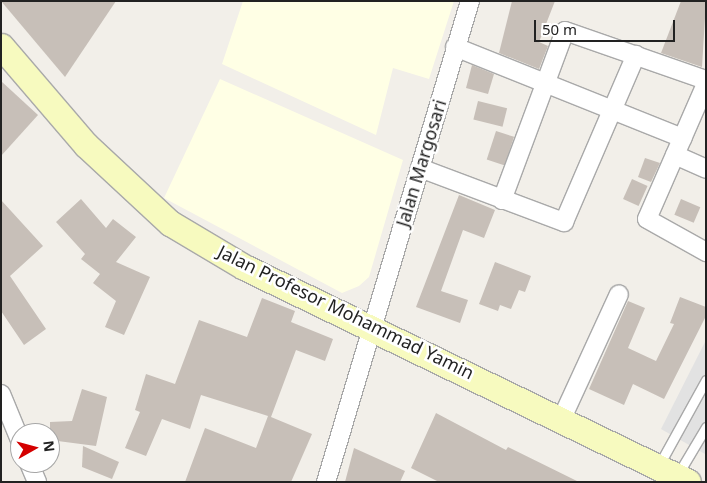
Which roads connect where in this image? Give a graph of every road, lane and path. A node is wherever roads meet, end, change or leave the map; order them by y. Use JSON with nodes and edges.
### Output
{"nodes":[{"id":1,"x":470,"y":1,"type":"edge"},
{"id":2,"x":1,"y":46,"type":"edge"},
{"id":3,"x":455,"y":47,"type":"junction"},
{"id":4,"x":636,"y":55,"type":"junction"},
{"id":5,"x":544,"y":81,"type":"junction"},
{"id":6,"x":705,"y":86,"type":"edge"},
{"id":7,"x":614,"y":109,"type":"junction"},
{"id":8,"x":682,"y":138,"type":"junction"},
{"id":9,"x":674,"y":155,"type":"junction"},
{"id":10,"x":420,"y":168,"type":"junction"},
{"id":11,"x":706,"y":170,"type":"edge"},
{"id":12,"x":502,"y":200,"type":"junction"},
{"id":13,"x":706,"y":252,"type":"edge"},
{"id":14,"x":619,"y":294,"type":"dead end"},
{"id":15,"x":372,"y":325,"type":"junction"},
{"id":16,"x":706,"y":380,"type":"edge"},
{"id":17,"x":1,"y":394,"type":"edge"},
{"id":18,"x":562,"y":418,"type":"junction"},
{"id":19,"x":13,"y":423,"type":"edge"},
{"id":20,"x":706,"y":427,"type":"edge"},
{"id":21,"x":675,"y":474,"type":"edge"},
{"id":22,"x":326,"y":482,"type":"edge"}],
"edges":[{"from":1,"to":3,"type":"street","name":"Jalan Margosari"},
{"from":2,"to":15,"type":"main road","name":"Jalan Profesor Mohammad Yamin"},
{"from":3,"to":5,"type":"street"},
{"from":3,"to":10,"type":"street","name":"Jalan Margosari"},
{"from":4,"to":5,"type":"street"},
{"from":4,"to":6,"type":"street"},
{"from":4,"to":7,"type":"street"},
{"from":5,"to":7,"type":"street"},
{"from":5,"to":12,"type":"street"},
{"from":6,"to":8,"type":"street"},
{"from":7,"to":8,"type":"street"},
{"from":7,"to":12,"type":"street"},
{"from":8,"to":9,"type":"street"},
{"from":9,"to":11,"type":"street"},
{"from":9,"to":13,"type":"street"},
{"from":10,"to":12,"type":"street"},
{"from":10,"to":15,"type":"street","name":"Jalan Margosari"},
{"from":14,"to":18,"type":"street"},
{"from":15,"to":18,"type":"main road","name":"Jalan Profesor Mohammad Yamin"},
{"from":15,"to":22,"type":"street","name":"Jalan Margosari"},
{"from":16,"to":21,"type":"lane"},
{"from":17,"to":19,"type":"street"},
{"from":18,"to":21,"type":"main road","name":"Jalan Profesor Mohammad Yamin"},
{"from":20,"to":21,"type":"lane"}]}
